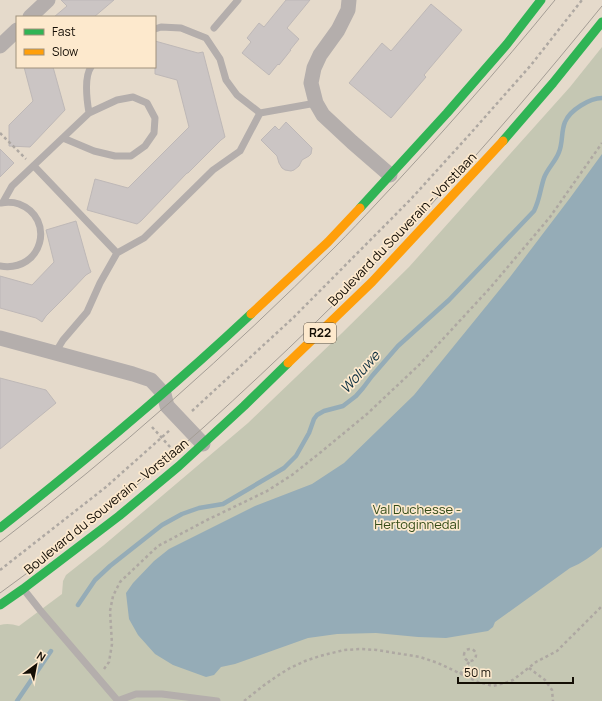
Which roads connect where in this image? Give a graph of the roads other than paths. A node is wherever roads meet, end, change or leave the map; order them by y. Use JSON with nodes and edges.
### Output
{"nodes":[{"id":1,"x":48,"y":0,"type":"edge"},
{"id":2,"x":238,"y":0,"type":"edge"},
{"id":3,"x":349,"y":0,"type":"edge"},
{"id":4,"x":541,"y":0,"type":"edge"},
{"id":5,"x":31,"y":16,"type":"edge"},
{"id":6,"x":602,"y":22,"type":"edge"},
{"id":7,"x":214,"y":28,"type":"dead end"},
{"id":8,"x":156,"y":29,"type":"edge"},
{"id":9,"x":16,"y":31,"type":"edge"},
{"id":10,"x":0,"y":46,"type":"edge"},
{"id":11,"x":90,"y":68,"type":"edge"},
{"id":12,"x":316,"y":103,"type":"junction"},
{"id":13,"x":89,"y":113,"type":"junction"},
{"id":14,"x":260,"y":113,"type":"junction"},
{"id":15,"x":63,"y":138,"type":"junction"},
{"id":16,"x":34,"y":166,"type":"junction"},
{"id":17,"x":390,"y":176,"type":"junction"},
{"id":18,"x":2,"y":203,"type":"edge"},
{"id":19,"x":117,"y":253,"type":"junction"},
{"id":20,"x":0,"y":266,"type":"edge"},
{"id":21,"x":0,"y":338,"type":"edge"},
{"id":22,"x":55,"y":353,"type":"junction"},
{"id":23,"x":164,"y":394,"type":"junction"},
{"id":24,"x":203,"y":444,"type":"junction"},
{"id":25,"x":0,"y":528,"type":"edge"},
{"id":26,"x":23,"y":590,"type":"junction"},
{"id":27,"x":0,"y":605,"type":"edge"},
{"id":28,"x":118,"y":701,"type":"edge"},
{"id":29,"x":217,"y":701,"type":"edge"}],
"edges":[{"from":1,"to":5,"type":"street"},
{"from":2,"to":7,"type":"lane"},
{"from":3,"to":12,"type":"street"},
{"from":4,"to":17,"type":"main road"},
{"from":6,"to":24,"type":"main road","name":"Boulevard du Souverain - Vorstlaan","number":"R22"},
{"from":8,"to":14,"type":"lane"},
{"from":9,"to":10,"type":"street"},
{"from":11,"to":13,"type":"lane"},
{"from":12,"to":14,"type":"lane"},
{"from":12,"to":17,"type":"street"},
{"from":13,"to":15,"type":"lane"},
{"from":13,"to":15,"type":"lane"},
{"from":14,"to":19,"type":"lane"},
{"from":15,"to":16,"type":"lane"},
{"from":16,"to":18,"type":"lane"},
{"from":16,"to":19,"type":"lane"},
{"from":17,"to":23,"type":"main road"},
{"from":18,"to":20,"type":"lane"},
{"from":19,"to":22,"type":"lane"},
{"from":21,"to":22,"type":"street"},
{"from":22,"to":23,"type":"street"},
{"from":23,"to":24,"type":"street"},
{"from":23,"to":25,"type":"main road"},
{"from":24,"to":26,"type":"main road","name":"Boulevard du Souverain - Vorstlaan","number":"R22"},
{"from":26,"to":27,"type":"main road","name":"Boulevard du Souverain - Vorstlaan","number":"R22"},
{"from":26,"to":28,"type":"lane"},
{"from":28,"to":29,"type":"lane"}]}
